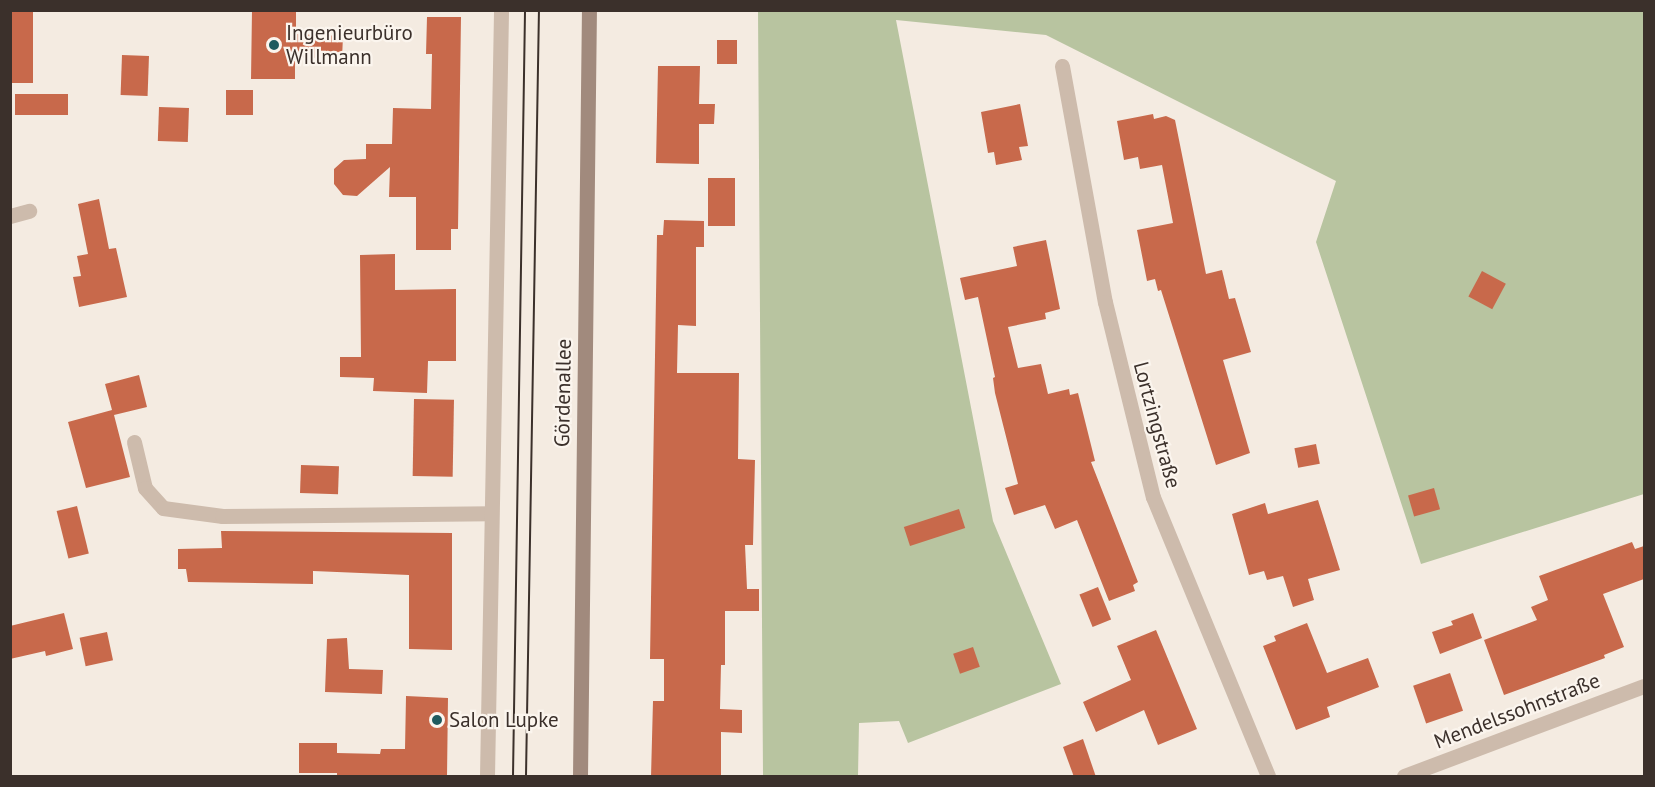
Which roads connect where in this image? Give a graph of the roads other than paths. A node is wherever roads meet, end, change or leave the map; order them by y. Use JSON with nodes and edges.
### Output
{"nodes":[{"id":1,"x":501,"y":10,"type":"edge"},
{"id":2,"x":589,"y":10,"type":"edge"},
{"id":3,"x":1062,"y":66,"type":"dead end"},
{"id":4,"x":29,"y":211,"type":"dead end"},
{"id":5,"x":10,"y":216,"type":"edge"},
{"id":6,"x":134,"y":442,"type":"dead end"},
{"id":7,"x":491,"y":513,"type":"junction"},
{"id":8,"x":1644,"y":686,"type":"edge"},
{"id":9,"x":487,"y":777,"type":"edge"},
{"id":10,"x":580,"y":777,"type":"edge"},
{"id":11,"x":1268,"y":777,"type":"edge"},
{"id":12,"x":1404,"y":777,"type":"edge"}],
"edges":[{"from":1,"to":7,"type":"street"},
{"from":2,"to":10,"type":"street","name":"Gördenallee"},
{"from":3,"to":11,"type":"street","name":"Lortzingstraße"},
{"from":4,"to":5,"type":"street"},
{"from":6,"to":7,"type":"street"},
{"from":7,"to":9,"type":"street"},
{"from":8,"to":12,"type":"street","name":"Mendelssohnstraße"}]}
